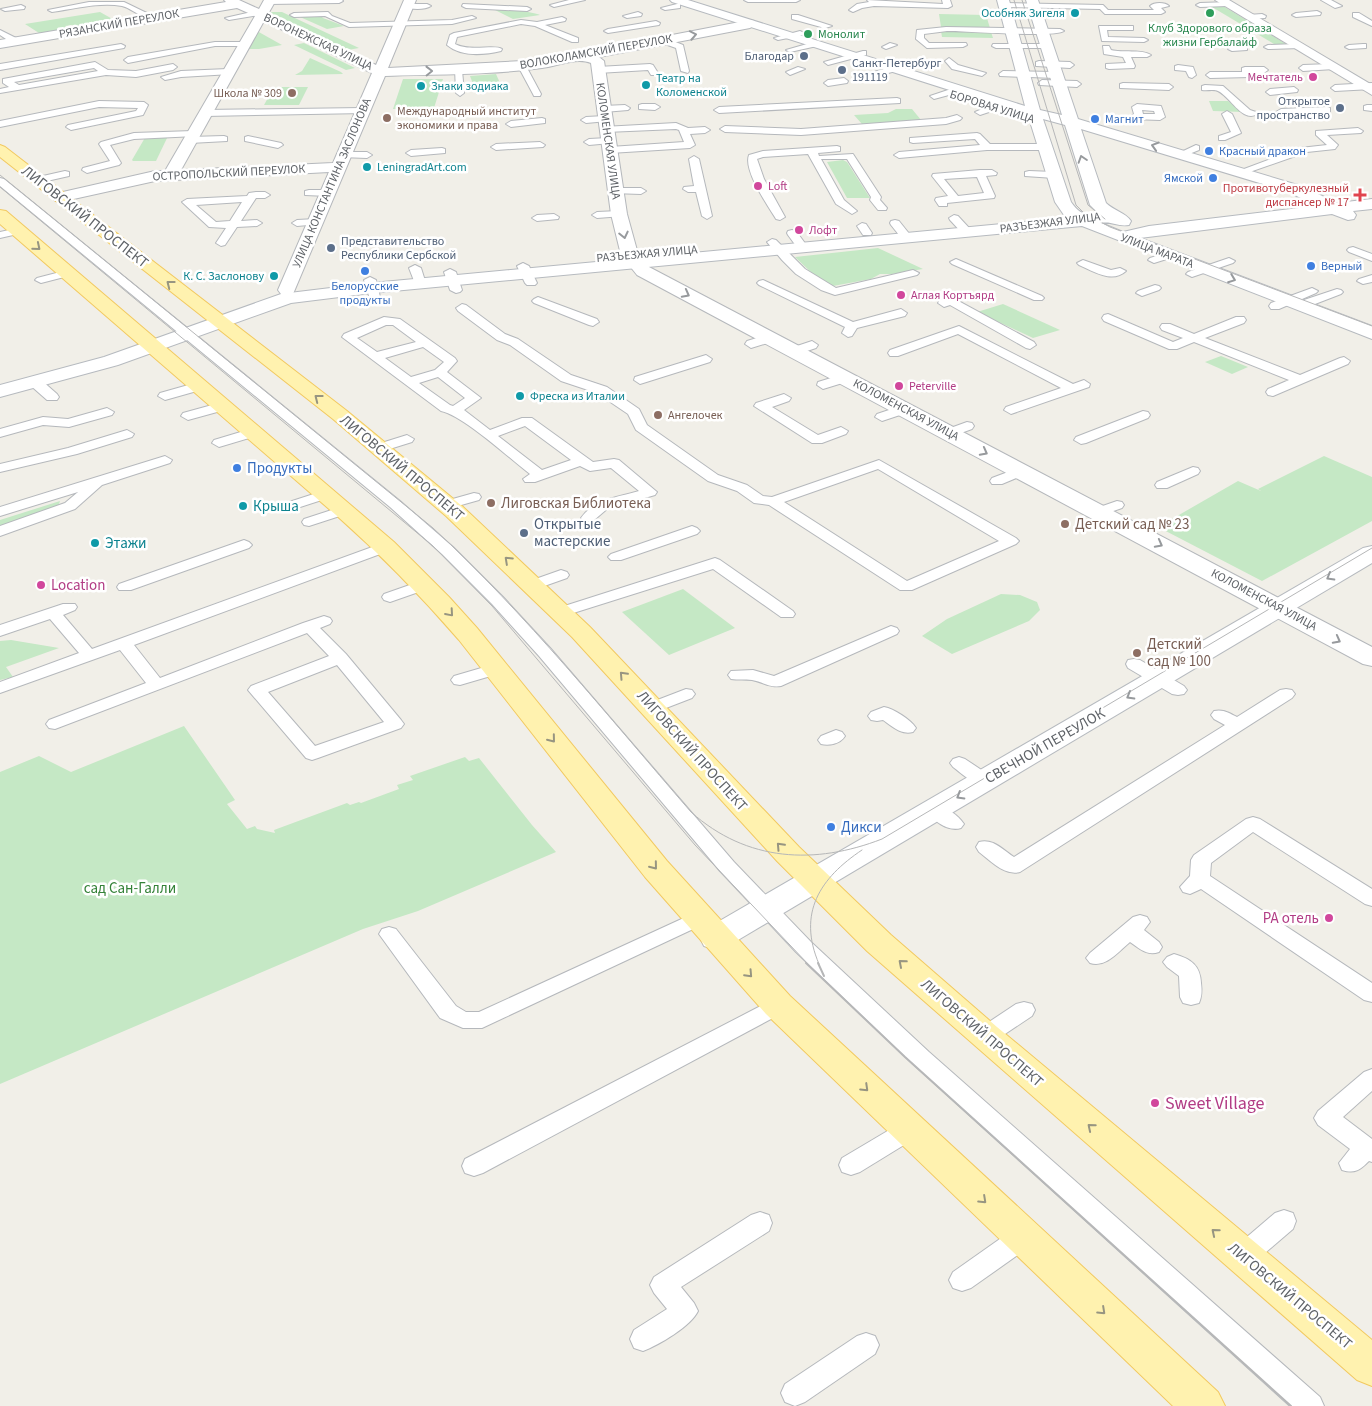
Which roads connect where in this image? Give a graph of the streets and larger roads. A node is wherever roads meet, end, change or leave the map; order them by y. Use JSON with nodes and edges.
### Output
{"nodes":[{"id":1,"x":270,"y":1,"type":"edge"},
{"id":2,"x":234,"y":2,"type":"edge"},
{"id":3,"x":1004,"y":2,"type":"edge"},
{"id":4,"x":1224,"y":2,"type":"edge"},
{"id":5,"x":409,"y":3,"type":"edge"},
{"id":6,"x":1033,"y":3,"type":"edge"},
{"id":7,"x":669,"y":4,"type":"edge"},
{"id":8,"x":258,"y":14,"type":"junction"},
{"id":9,"x":745,"y":25,"type":"junction"},
{"id":10,"x":0,"y":44,"type":"edge"},
{"id":11,"x":595,"y":59,"type":"junction"},
{"id":12,"x":380,"y":72,"type":"junction"},
{"id":13,"x":1370,"y":88,"type":"edge"},
{"id":14,"x":946,"y":93,"type":"junction"},
{"id":15,"x":1036,"y":118,"type":"junction"},
{"id":16,"x":1071,"y":122,"type":"junction"},
{"id":17,"x":0,"y":150,"type":"edge"},
{"id":18,"x":342,"y":161,"type":"junction"},
{"id":19,"x":170,"y":176,"type":"junction"},
{"id":20,"x":60,"y":197,"type":"junction"},
{"id":21,"x":1372,"y":204,"type":"edge"},
{"id":22,"x":1342,"y":212,"type":"junction"},
{"id":23,"x":1372,"y":212,"type":"edge"},
{"id":24,"x":0,"y":215,"type":"edge"},
{"id":25,"x":1110,"y":216,"type":"junction"},
{"id":26,"x":1077,"y":218,"type":"junction"},
{"id":27,"x":960,"y":225,"type":"junction"},
{"id":28,"x":901,"y":230,"type":"junction"},
{"id":29,"x":1157,"y":234,"type":"junction"},
{"id":30,"x":1121,"y":237,"type":"junction"},
{"id":31,"x":797,"y":240,"type":"junction"},
{"id":32,"x":633,"y":259,"type":"junction"},
{"id":33,"x":287,"y":294,"type":"junction"},
{"id":34,"x":1312,"y":299,"type":"junction"},
{"id":35,"x":214,"y":317,"type":"junction"},
{"id":36,"x":1372,"y":333,"type":"edge"},
{"id":37,"x":153,"y":347,"type":"junction"},
{"id":38,"x":0,"y":391,"type":"edge"},
{"id":39,"x":1372,"y":553,"type":"edge"},
{"id":40,"x":1278,"y":608,"type":"junction"},
{"id":41,"x":1372,"y":658,"type":"edge"},
{"id":42,"x":814,"y":881,"type":"junction"},
{"id":43,"x":708,"y":928,"type":"junction"},
{"id":44,"x":1372,"y":1366,"type":"edge"},
{"id":45,"x":1203,"y":1406,"type":"edge"}],
"edges":[{"from":1,"to":8,"type":"street"},
{"from":2,"to":8,"type":"street","name":"ВОРОНЕЖСКАЯ УЛИЦА"},
{"from":2,"to":10,"type":"street","name":"РЯЗАНСКИЙ ПЕРЕУЛОК"},
{"from":3,"to":15,"type":"street"},
{"from":4,"to":13,"type":"street"},
{"from":5,"to":12,"type":"street","name":"УЛИЦА КОНСТАНТИНА ЗАСЛОНОВА"},
{"from":6,"to":16,"type":"street","name":"УЛИЦА МАРАТА"},
{"from":7,"to":9,"type":"street","name":"БОРОВАЯ УЛИЦА"},
{"from":8,"to":12,"type":"street","name":"ВОРОНЕЖСКАЯ УЛИЦА"},
{"from":8,"to":19,"type":"street"},
{"from":11,"to":9,"type":"street","name":"ВОЛОКОЛАМСКИЙ ПЕРЕУЛОК","one_way":true},
{"from":9,"to":14,"type":"street","name":"БОРОВАЯ УЛИЦА"},
{"from":12,"to":11,"type":"street","name":"ВОЛОКОЛАМСКИЙ ПЕРЕУЛОК","one_way":true},
{"from":11,"to":32,"type":"street","name":"КОЛОМЕНСКАЯ УЛИЦА","one_way":true},
{"from":12,"to":18,"type":"street","name":"УЛИЦА КОНСТАНТИНА ЗАСЛОНОВА"},
{"from":14,"to":15,"type":"street","name":"БОРОВАЯ УЛИЦА"},
{"from":14,"to":15,"type":"street","name":"БОРОВАЯ УЛИЦА"},
{"from":15,"to":16,"type":"street","name":"БОРОВАЯ УЛИЦА"},
{"from":15,"to":26,"type":"street"},
{"from":22,"to":16,"type":"street","name":"БОРОВАЯ УЛИЦА","one_way":true},
{"from":25,"to":16,"type":"street","name":"УЛИЦА МАРАТА","one_way":true},
{"from":17,"to":20,"type":"main road","name":"ЛИГОВСКИЙ ПРОСПЕКТ"},
{"from":18,"to":19,"type":"street","name":"ОСТРОПОЛЬСКИЙ ПЕРЕУЛОК"},
{"from":18,"to":33,"type":"street","name":"УЛИЦА КОНСТАНТИНА ЗАСЛОНОВА"},
{"from":19,"to":20,"type":"street","name":"ОСТРОПОЛЬСКИЙ ПЕРЕУЛОК"},
{"from":35,"to":20,"type":"main road","name":"ЛИГОВСКИЙ ПРОСПЕКТ","one_way":true},
{"from":21,"to":22,"type":"street"},
{"from":22,"to":23,"type":"street"},
{"from":22,"to":29,"type":"street"},
{"from":24,"to":37,"type":"main road","one_way":true},
{"from":25,"to":26,"type":"street","name":"РАЗЪЕЗЖАЯ УЛИЦА"},
{"from":25,"to":29,"type":"street","name":"УЛИЦА МАРАТА"},
{"from":26,"to":27,"type":"street","name":"РАЗЪЕЗЖАЯ УЛИЦА"},
{"from":26,"to":30,"type":"street","name":"УЛИЦА МАРАТА"},
{"from":27,"to":28,"type":"street","name":"РАЗЪЕЗЖАЯ УЛИЦА"},
{"from":27,"to":28,"type":"street","name":"РАЗЪЕЗЖАЯ УЛИЦА"},
{"from":28,"to":31,"type":"street","name":"РАЗЪЕЗЖАЯ УЛИЦА"},
{"from":28,"to":31,"type":"street","name":"РАЗЪЕЗЖАЯ УЛИЦА"},
{"from":29,"to":30,"type":"street"},
{"from":29,"to":34,"type":"street","name":"УЛИЦА МАРАТА"},
{"from":30,"to":34,"type":"street","name":"УЛИЦА МАРАТА","one_way":true},
{"from":31,"to":32,"type":"street","name":"РАЗЪЕЗЖАЯ УЛИЦА"},
{"from":32,"to":33,"type":"street","name":"РАЗЪЕЗЖАЯ УЛИЦА"},
{"from":32,"to":40,"type":"street","name":"КОЛОМЕНСКАЯ УЛИЦА","one_way":true},
{"from":33,"to":35,"type":"street"},
{"from":34,"to":36,"type":"street","name":"УЛИЦА МАРАТА"},
{"from":35,"to":37,"type":"street"},
{"from":42,"to":35,"type":"main road","name":"ЛИГОВСКИЙ ПРОСПЕКТ","one_way":true},
{"from":37,"to":38,"type":"street"},
{"from":37,"to":43,"type":"main road","one_way":true},
{"from":39,"to":40,"type":"street","name":"СВЕЧНОЙ ПЕРЕУЛОК","one_way":true},
{"from":40,"to":41,"type":"street","name":"КОЛОМЕНСКАЯ УЛИЦА","one_way":true},
{"from":40,"to":42,"type":"street","name":"СВЕЧНОЙ ПЕРЕУЛОК","one_way":true},
{"from":42,"to":43,"type":"street","name":"СВЕЧНОЙ ПЕРЕУЛОК"},
{"from":44,"to":42,"type":"main road","name":"ЛИГОВСКИЙ ПРОСПЕКТ","one_way":true},
{"from":43,"to":45,"type":"main road","one_way":true}]}
